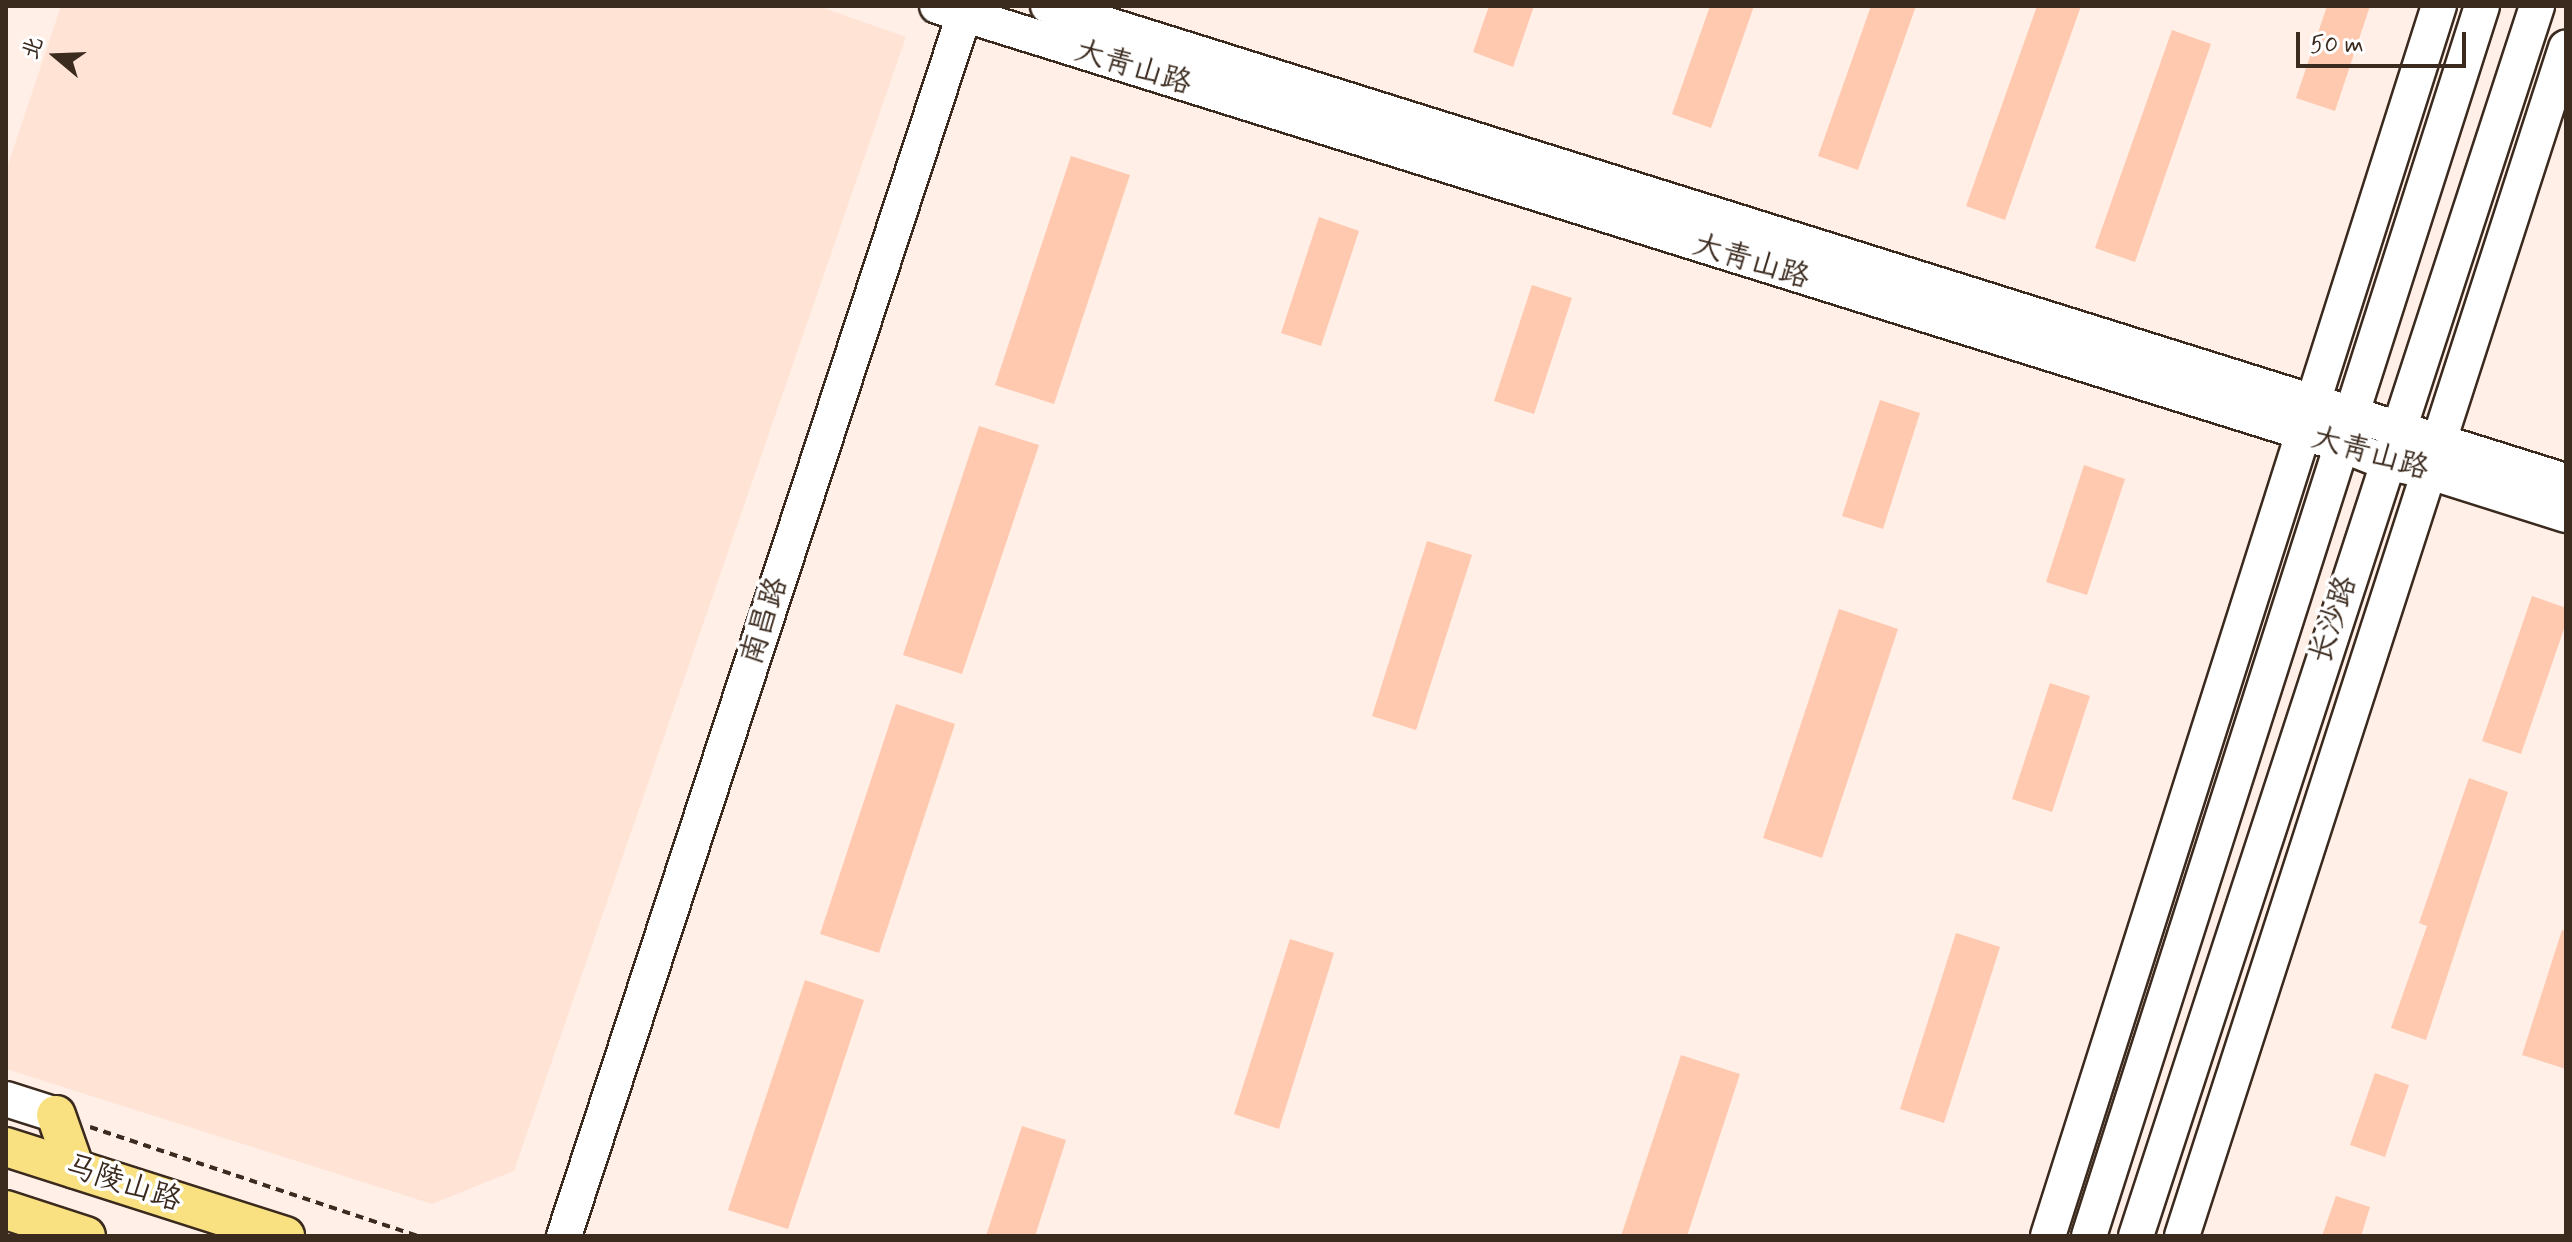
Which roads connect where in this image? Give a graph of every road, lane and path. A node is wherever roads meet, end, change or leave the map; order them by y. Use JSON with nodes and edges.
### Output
{"nodes":[{"id":1,"x":1048,"y":6,"type":"edge"},
{"id":2,"x":2439,"y":6,"type":"edge"},
{"id":3,"x":2482,"y":6,"type":"edge"},
{"id":4,"x":2537,"y":6,"type":"edge"},
{"id":5,"x":956,"y":9,"type":"edge"},
{"id":6,"x":2566,"y":48,"type":"edge"},
{"id":7,"x":2420,"y":67,"type":"junction"},
{"id":8,"x":2513,"y":78,"type":"junction"},
{"id":9,"x":2452,"y":97,"type":"junction"},
{"id":10,"x":2311,"y":400,"type":"junction"},
{"id":11,"x":2350,"y":412,"type":"junction"},
{"id":12,"x":2397,"y":428,"type":"junction"},
{"id":13,"x":2301,"y":434,"type":"junction"},
{"id":14,"x":2340,"y":444,"type":"junction"},
{"id":15,"x":2432,"y":456,"type":"junction"},
{"id":16,"x":2385,"y":462,"type":"junction"},
{"id":17,"x":2566,"y":481,"type":"edge"},
{"id":18,"x":2566,"y":515,"type":"edge"},
{"id":19,"x":6,"y":1099,"type":"edge"},
{"id":20,"x":56,"y":1115,"type":"junction"},
{"id":21,"x":6,"y":1147,"type":"edge"},
{"id":22,"x":75,"y":1169,"type":"junction"},
{"id":23,"x":6,"y":1210,"type":"edge"},
{"id":24,"x":86,"y":1236,"type":"edge"},
{"id":25,"x":285,"y":1236,"type":"edge"},
{"id":26,"x":418,"y":1236,"type":"edge"},
{"id":27,"x":564,"y":1236,"type":"edge"},
{"id":28,"x":2048,"y":1236,"type":"edge"},
{"id":29,"x":2089,"y":1236,"type":"edge"},
{"id":30,"x":2136,"y":1236,"type":"edge"},
{"id":31,"x":2182,"y":1236,"type":"edge"}],
"edges":[{"from":1,"to":10,"type":"street","name":"大青山路"},
{"from":2,"to":7,"type":"street"},
{"from":3,"to":9,"type":"street","name":"长沙路"},
{"from":4,"to":8,"type":"street","name":"长沙路"},
{"from":5,"to":13,"type":"street","name":"大青山路"},
{"from":5,"to":27,"type":"street","name":"南昌路"},
{"from":6,"to":8,"type":"street"},
{"from":6,"to":15,"type":"street"},
{"from":7,"to":9,"type":"street"},
{"from":7,"to":10,"type":"street"},
{"from":8,"to":12,"type":"street","name":"长沙路"},
{"from":9,"to":11,"type":"street","name":"长沙路"},
{"from":10,"to":11,"type":"street","name":"大青山路"},
{"from":10,"to":13,"type":"street"},
{"from":11,"to":12,"type":"street","name":"大青山路"},
{"from":11,"to":14,"type":"street","name":"长沙路"},
{"from":12,"to":15,"type":"street","name":"大青山路"},
{"from":12,"to":16,"type":"street","name":"长沙路"},
{"from":13,"to":14,"type":"street","name":"大青山路"},
{"from":13,"to":28,"type":"street"},
{"from":14,"to":16,"type":"street","name":"大青山路"},
{"from":14,"to":29,"type":"street","name":"长沙路"},
{"from":15,"to":16,"type":"street","name":"大青山路"},
{"from":15,"to":17,"type":"street","name":"大青山路"},
{"from":15,"to":18,"type":"street","name":"大青山路"},
{"from":15,"to":31,"type":"street"},
{"from":16,"to":30,"type":"street","name":"长沙路"},
{"from":19,"to":20,"type":"street"},
{"from":20,"to":22,"type":"main road"},
{"from":20,"to":26,"type":"path"},
{"from":21,"to":22,"type":"main road","name":"马陵山路"},
{"from":22,"to":25,"type":"main road","name":"马陵山路"},
{"from":23,"to":24,"type":"main road","name":"马陵山路"}]}
